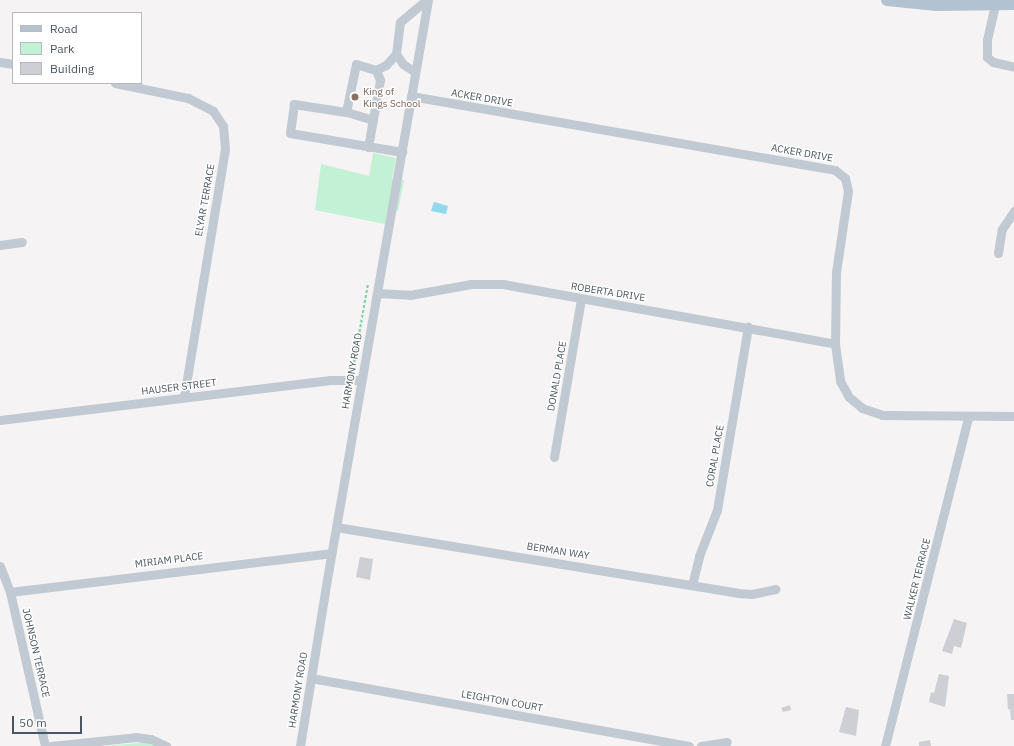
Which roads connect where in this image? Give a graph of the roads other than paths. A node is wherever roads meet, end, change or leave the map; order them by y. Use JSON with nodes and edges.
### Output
{"nodes":[{"id":1,"x":427,"y":0,"type":"edge"},
{"id":2,"x":887,"y":0,"type":"edge"},
{"id":3,"x":913,"y":1,"type":"edge"},
{"id":4,"x":995,"y":4,"type":"junction"},
{"id":5,"x":1014,"y":4,"type":"edge"},
{"id":6,"x":396,"y":54,"type":"junction"},
{"id":7,"x":0,"y":62,"type":"edge"},
{"id":8,"x":12,"y":64,"type":"edge"},
{"id":9,"x":1014,"y":67,"type":"edge"},
{"id":10,"x":376,"y":70,"type":"junction"},
{"id":11,"x":415,"y":72,"type":"junction"},
{"id":12,"x":120,"y":84,"type":"edge"},
{"id":13,"x":411,"y":96,"type":"junction"},
{"id":14,"x":346,"y":112,"type":"junction"},
{"id":15,"x":373,"y":120,"type":"junction"},
{"id":16,"x":368,"y":147,"type":"junction"},
{"id":17,"x":402,"y":152,"type":"junction"},
{"id":18,"x":1014,"y":211,"type":"edge"},
{"id":19,"x":22,"y":242,"type":"dead end"},
{"id":20,"x":0,"y":245,"type":"edge"},
{"id":21,"x":998,"y":253,"type":"dead end"},
{"id":22,"x":377,"y":293,"type":"junction"},
{"id":23,"x":581,"y":299,"type":"junction"},
{"id":24,"x":748,"y":327,"type":"junction"},
{"id":25,"x":835,"y":344,"type":"junction"},
{"id":26,"x":361,"y":380,"type":"junction"},
{"id":27,"x":184,"y":397,"type":"junction"},
{"id":28,"x":1014,"y":416,"type":"edge"},
{"id":29,"x":968,"y":417,"type":"junction"},
{"id":30,"x":0,"y":420,"type":"edge"},
{"id":31,"x":554,"y":457,"type":"dead end"},
{"id":32,"x":336,"y":527,"type":"junction"},
{"id":33,"x":331,"y":553,"type":"junction"},
{"id":34,"x":0,"y":566,"type":"edge"},
{"id":35,"x":692,"y":585,"type":"junction"},
{"id":36,"x":775,"y":589,"type":"dead end"},
{"id":37,"x":10,"y":592,"type":"junction"},
{"id":38,"x":311,"y":678,"type":"junction"},
{"id":39,"x":727,"y":742,"type":"dead end"},
{"id":40,"x":45,"y":746,"type":"edge"},
{"id":41,"x":51,"y":746,"type":"edge"},
{"id":42,"x":166,"y":746,"type":"edge"},
{"id":43,"x":300,"y":746,"type":"edge"},
{"id":44,"x":689,"y":746,"type":"edge"},
{"id":45,"x":701,"y":746,"type":"edge"},
{"id":46,"x":885,"y":746,"type":"edge"}],
"edges":[{"from":1,"to":6,"type":"street"},
{"from":1,"to":11,"type":"street","name":"HARMONY ROAD"},
{"from":2,"to":3,"type":"main road"},
{"from":3,"to":4,"type":"main road"},
{"from":4,"to":5,"type":"main road"},
{"from":4,"to":9,"type":"street"},
{"from":6,"to":10,"type":"street"},
{"from":6,"to":11,"type":"street"},
{"from":7,"to":8,"type":"street"},
{"from":10,"to":14,"type":"street"},
{"from":10,"to":15,"type":"street"},
{"from":11,"to":13,"type":"street","name":"HARMONY ROAD"},
{"from":12,"to":27,"type":"street","name":"ELYAR TERRACE"},
{"from":13,"to":17,"type":"street","name":"HARMONY ROAD"},
{"from":13,"to":25,"type":"street","name":"ACKER DRIVE"},
{"from":14,"to":15,"type":"street"},
{"from":14,"to":16,"type":"street"},
{"from":15,"to":16,"type":"street"},
{"from":16,"to":17,"type":"street"},
{"from":17,"to":22,"type":"street","name":"HARMONY ROAD"},
{"from":18,"to":21,"type":"street"},
{"from":19,"to":20,"type":"street"},
{"from":22,"to":23,"type":"street","name":"ROBERTA DRIVE"},
{"from":22,"to":26,"type":"street","name":"HARMONY ROAD"},
{"from":23,"to":24,"type":"street","name":"ROBERTA DRIVE"},
{"from":23,"to":31,"type":"street","name":"DONALD PLACE"},
{"from":24,"to":25,"type":"street","name":"ROBERTA DRIVE"},
{"from":24,"to":35,"type":"street","name":"CORAL PLACE"},
{"from":25,"to":29,"type":"street","name":"ACKER DRIVE"},
{"from":26,"to":27,"type":"street","name":"HAUSER STREET"},
{"from":26,"to":32,"type":"street","name":"HARMONY ROAD"},
{"from":27,"to":30,"type":"street","name":"HAUSER STREET"},
{"from":28,"to":29,"type":"street","name":"ACKER DRIVE"},
{"from":29,"to":46,"type":"street","name":"WALKER TERRACE"},
{"from":32,"to":33,"type":"street","name":"HARMONY ROAD"},
{"from":32,"to":35,"type":"street","name":"BERMAN WAY"},
{"from":33,"to":37,"type":"street","name":"MIRIAM PLACE"},
{"from":33,"to":38,"type":"street","name":"HARMONY ROAD"},
{"from":34,"to":37,"type":"street","name":"JOHNSON TERRACE"},
{"from":35,"to":36,"type":"street","name":"BERMAN WAY"},
{"from":37,"to":40,"type":"street","name":"JOHNSON TERRACE"},
{"from":38,"to":43,"type":"street","name":"HARMONY ROAD"},
{"from":38,"to":44,"type":"street","name":"LEIGHTON COURT"},
{"from":39,"to":45,"type":"street"},
{"from":41,"to":42,"type":"street"}]}
